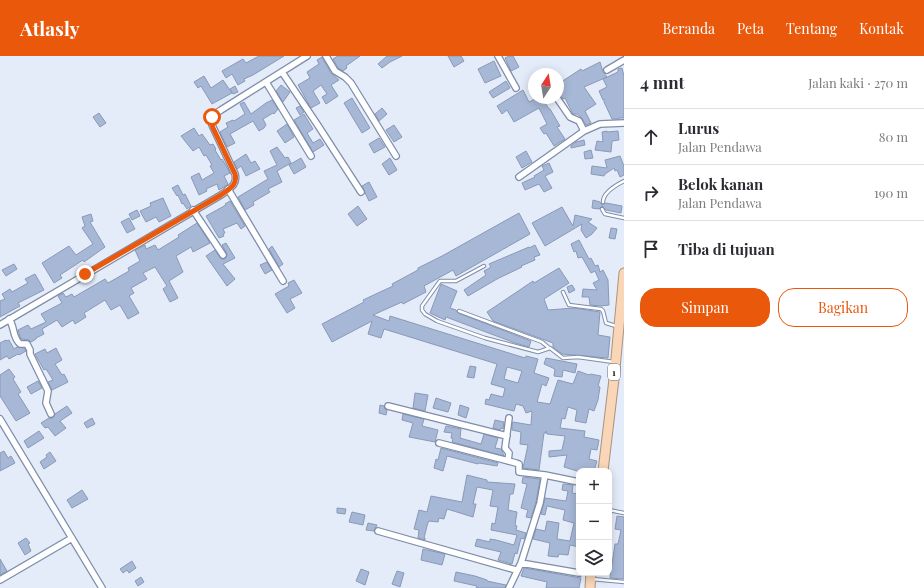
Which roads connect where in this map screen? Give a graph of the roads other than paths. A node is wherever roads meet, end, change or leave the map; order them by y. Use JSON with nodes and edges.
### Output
{"nodes":[{"id":1,"x":308,"y":56,"type":"edge"},
{"id":2,"x":326,"y":56,"type":"edge"},
{"id":3,"x":498,"y":56,"type":"edge"},
{"id":4,"x":624,"y":60,"type":"edge"},
{"id":5,"x":607,"y":70,"type":"dead end"},
{"id":6,"x":282,"y":72,"type":"junction"},
{"id":7,"x":266,"y":82,"type":"junction"},
{"id":8,"x":516,"y":88,"type":"dead end"},
{"id":9,"x":561,"y":104,"type":"edge"},
{"id":10,"x":624,"y":123,"type":"edge"},
{"id":11,"x":584,"y":131,"type":"junction"},
{"id":12,"x":311,"y":156,"type":"dead end"},
{"id":13,"x":396,"y":156,"type":"dead end"},
{"id":14,"x":519,"y":177,"type":"dead end"},
{"id":15,"x":624,"y":181,"type":"edge"},
{"id":16,"x":228,"y":189,"type":"junction"},
{"id":17,"x":361,"y":192,"type":"dead end"},
{"id":18,"x":603,"y":202,"type":"dead end"},
{"id":19,"x":602,"y":209,"type":"dead end"},
{"id":20,"x":193,"y":210,"type":"junction"},
{"id":21,"x":624,"y":218,"type":"edge"},
{"id":22,"x":223,"y":255,"type":"dead end"},
{"id":23,"x":484,"y":266,"type":"dead end"},
{"id":24,"x":624,"y":273,"type":"edge"},
{"id":25,"x":283,"y":280,"type":"dead end"},
{"id":26,"x":563,"y":292,"type":"dead end"},
{"id":27,"x":459,"y":311,"type":"dead end"},
{"id":28,"x":9,"y":319,"type":"junction"},
{"id":29,"x":0,"y":325,"type":"edge"},
{"id":30,"x":619,"y":326,"type":"junction"},
{"id":31,"x":550,"y":348,"type":"junction"},
{"id":32,"x":617,"y":361,"type":"junction"},
{"id":33,"x":388,"y":406,"type":"dead end"},
{"id":34,"x":51,"y":414,"type":"dead end"},
{"id":35,"x":509,"y":418,"type":"dead end"},
{"id":36,"x":0,"y":419,"type":"edge"},
{"id":37,"x":507,"y":436,"type":"junction"},
{"id":38,"x":440,"y":443,"type":"dead end"},
{"id":39,"x":508,"y":461,"type":"junction"},
{"id":40,"x":603,"y":468,"type":"edge"},
{"id":41,"x":545,"y":475,"type":"junction"},
{"id":42,"x":576,"y":481,"type":"edge"},
{"id":43,"x":612,"y":511,"type":"edge"},
{"id":44,"x":624,"y":513,"type":"edge"},
{"id":45,"x":378,"y":531,"type":"dead end"},
{"id":46,"x":72,"y":538,"type":"junction"},
{"id":47,"x":521,"y":563,"type":"junction"},
{"id":48,"x":516,"y":570,"type":"junction"},
{"id":49,"x":576,"y":572,"type":"edge"},
{"id":50,"x":591,"y":579,"type":"edge"},
{"id":51,"x":0,"y":580,"type":"edge"},
{"id":52,"x":624,"y":582,"type":"edge"},
{"id":53,"x":102,"y":588,"type":"edge"},
{"id":54,"x":509,"y":588,"type":"edge"}],
"edges":[{"from":1,"to":6,"type":"street"},
{"from":2,"to":13,"type":"street"},
{"from":3,"to":8,"type":"street"},
{"from":4,"to":5,"type":"street"},
{"from":6,"to":7,"type":"street"},
{"from":6,"to":17,"type":"street"},
{"from":7,"to":12,"type":"street"},
{"from":7,"to":16,"type":"street"},
{"from":9,"to":11,"type":"street"},
{"from":10,"to":11,"type":"street"},
{"from":11,"to":14,"type":"street"},
{"from":15,"to":18,"type":"lane"},
{"from":16,"to":20,"type":"street"},
{"from":16,"to":25,"type":"street"},
{"from":19,"to":21,"type":"lane"},
{"from":20,"to":22,"type":"street"},
{"from":20,"to":28,"type":"street"},
{"from":23,"to":31,"type":"lane"},
{"from":24,"to":30,"type":"highway","number":"1"},
{"from":26,"to":30,"type":"lane"},
{"from":27,"to":31,"type":"lane"},
{"from":28,"to":29,"type":"street"},
{"from":28,"to":34,"type":"street"},
{"from":30,"to":32,"type":"highway","number":"1"},
{"from":31,"to":32,"type":"lane"},
{"from":32,"to":40,"type":"highway","number":"1"},
{"from":33,"to":37,"type":"street"},
{"from":35,"to":37,"type":"street"},
{"from":36,"to":46,"type":"street"},
{"from":37,"to":39,"type":"street"},
{"from":38,"to":39,"type":"street"},
{"from":39,"to":41,"type":"street"},
{"from":41,"to":42,"type":"street"},
{"from":41,"to":47,"type":"street"},
{"from":43,"to":44,"type":"lane"},
{"from":45,"to":48,"type":"street"},
{"from":46,"to":51,"type":"street"},
{"from":46,"to":53,"type":"street"},
{"from":47,"to":48,"type":"street"},
{"from":47,"to":49,"type":"street"},
{"from":48,"to":54,"type":"street"},
{"from":50,"to":52,"type":"lane"}]}
